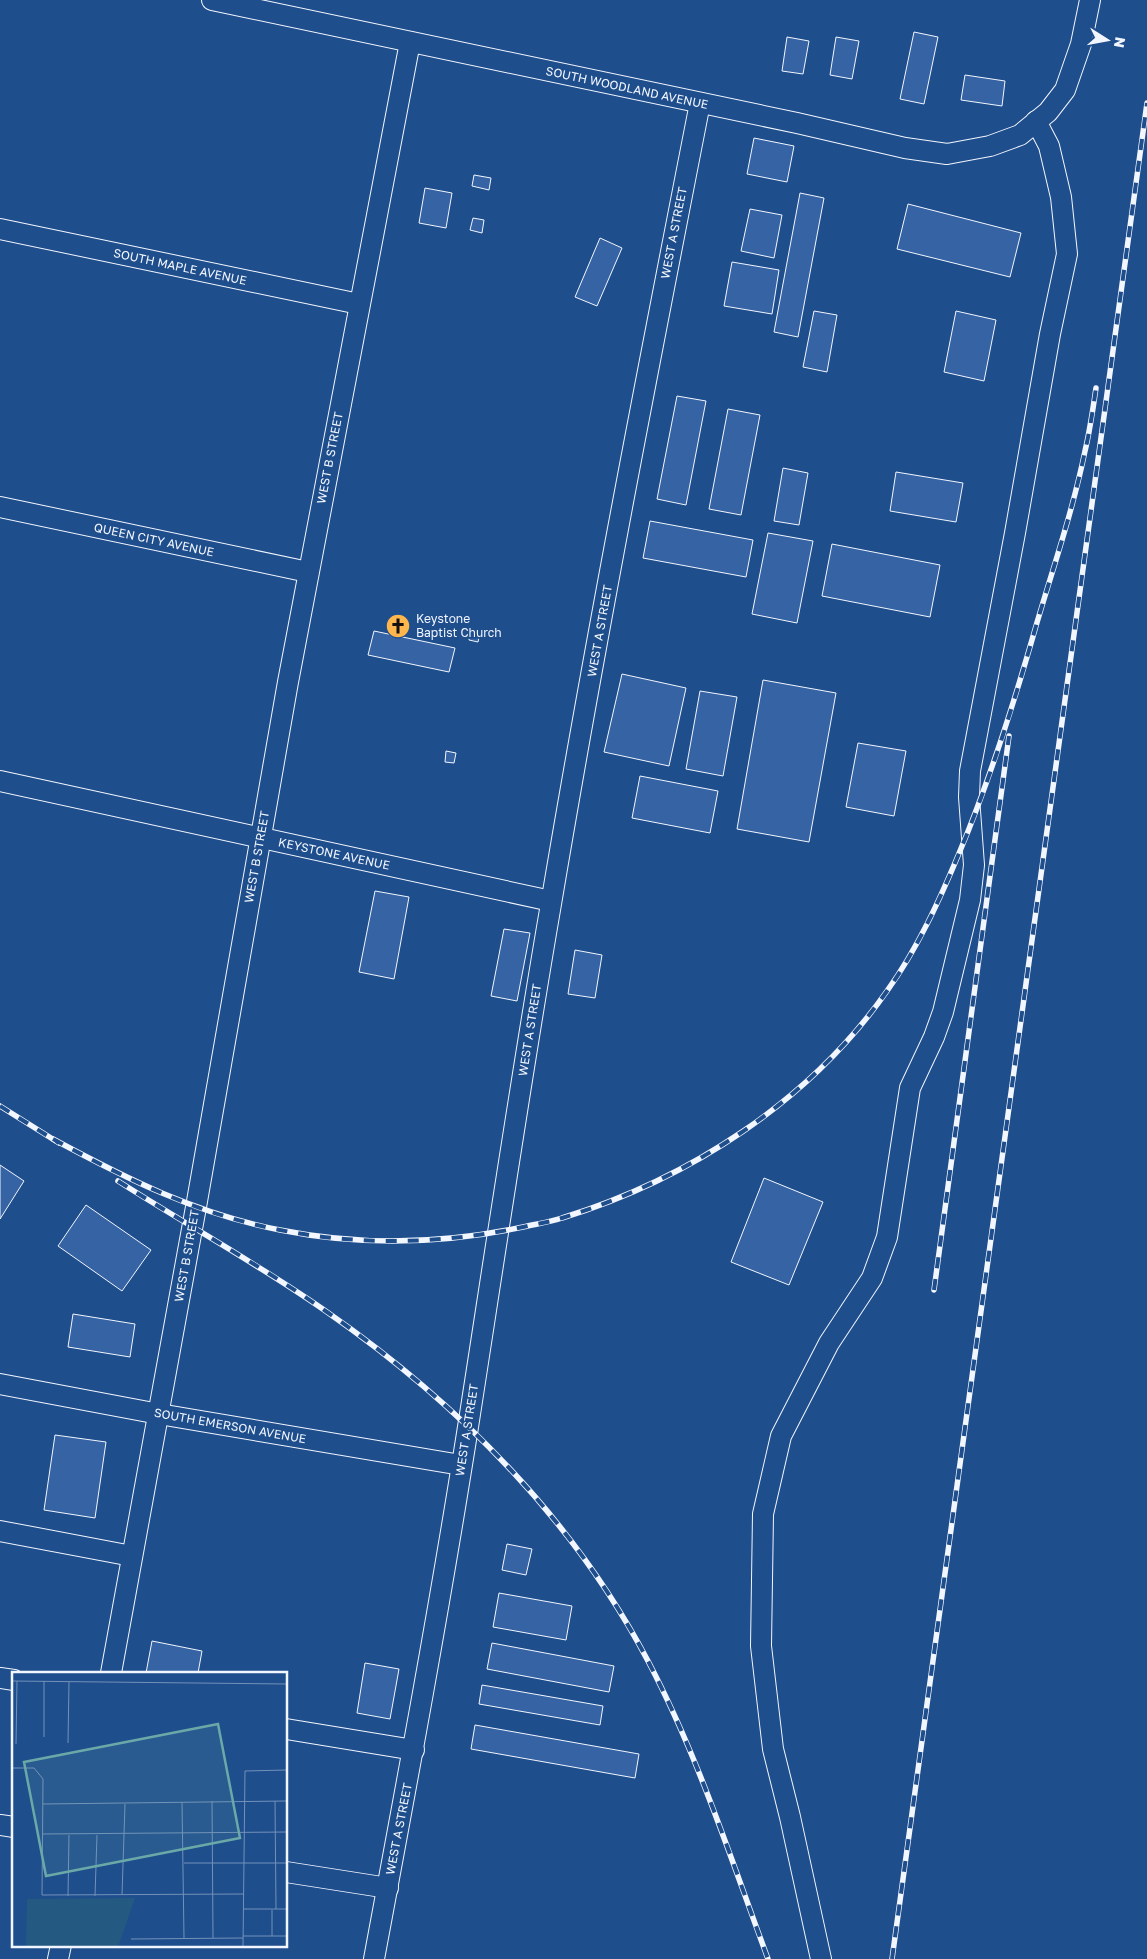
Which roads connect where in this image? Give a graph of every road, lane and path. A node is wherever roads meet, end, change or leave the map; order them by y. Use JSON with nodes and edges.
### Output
{"nodes":[{"id":1,"x":212,"y":0,"type":"edge"},
{"id":2,"x":1090,"y":0,"type":"edge"},
{"id":3,"x":410,"y":42,"type":"junction"},
{"id":4,"x":700,"y":103,"type":"junction"},
{"id":5,"x":1036,"y":121,"type":"junction"},
{"id":6,"x":0,"y":229,"type":"edge"},
{"id":7,"x":359,"y":304,"type":"junction"},
{"id":8,"x":0,"y":506,"type":"edge"},
{"id":9,"x":308,"y":572,"type":"junction"},
{"id":10,"x":0,"y":781,"type":"edge"},
{"id":11,"x":260,"y":837,"type":"junction"},
{"id":12,"x":551,"y":901,"type":"junction"},
{"id":13,"x":0,"y":1384,"type":"edge"},
{"id":14,"x":159,"y":1414,"type":"junction"},
{"id":15,"x":461,"y":1465,"type":"junction"},
{"id":16,"x":0,"y":1531,"type":"edge"},
{"id":17,"x":132,"y":1556,"type":"junction"},
{"id":18,"x":111,"y":1672,"type":"edge"},
{"id":19,"x":288,"y":1728,"type":"edge"},
{"id":20,"x":414,"y":1750,"type":"junction"},
{"id":21,"x":288,"y":1872,"type":"edge"},
{"id":22,"x":388,"y":1888,"type":"junction"},
{"id":23,"x":61,"y":1946,"type":"edge"},
{"id":24,"x":58,"y":1959,"type":"edge"},
{"id":25,"x":374,"y":1959,"type":"edge"},
{"id":26,"x":821,"y":1959,"type":"edge"}],
"edges":[{"from":1,"to":3,"type":"street","name":"SOUTH WOODLAND AVENUE"},
{"from":2,"to":5,"type":"street","name":"SOUTH WOODLAND AVENUE"},
{"from":3,"to":4,"type":"street","name":"SOUTH WOODLAND AVENUE"},
{"from":3,"to":7,"type":"street","name":"WEST B STREET"},
{"from":4,"to":5,"type":"street","name":"SOUTH WOODLAND AVENUE"},
{"from":4,"to":12,"type":"street","name":"WEST A STREET"},
{"from":5,"to":26,"type":"street"},
{"from":6,"to":7,"type":"street","name":"SOUTH MAPLE AVENUE"},
{"from":7,"to":9,"type":"street","name":"WEST B STREET"},
{"from":8,"to":9,"type":"street","name":"QUEEN CITY AVENUE"},
{"from":9,"to":11,"type":"street","name":"WEST B STREET"},
{"from":10,"to":11,"type":"street","name":"KEYSTONE AVENUE"},
{"from":11,"to":12,"type":"street","name":"KEYSTONE AVENUE"},
{"from":11,"to":14,"type":"street","name":"WEST B STREET"},
{"from":12,"to":15,"type":"street","name":"WEST A STREET"},
{"from":13,"to":14,"type":"street","name":"SOUTH EMERSON AVENUE"},
{"from":14,"to":15,"type":"street","name":"SOUTH EMERSON AVENUE"},
{"from":14,"to":17,"type":"street","name":"WEST B STREET"},
{"from":15,"to":20,"type":"street","name":"WEST A STREET"},
{"from":16,"to":17,"type":"street"},
{"from":17,"to":18,"type":"street","name":"WEST B STREET"},
{"from":19,"to":20,"type":"street"},
{"from":20,"to":22,"type":"street","name":"WEST A STREET"},
{"from":21,"to":22,"type":"street"},
{"from":22,"to":25,"type":"street","name":"WEST A STREET"},
{"from":23,"to":24,"type":"street"}]}
